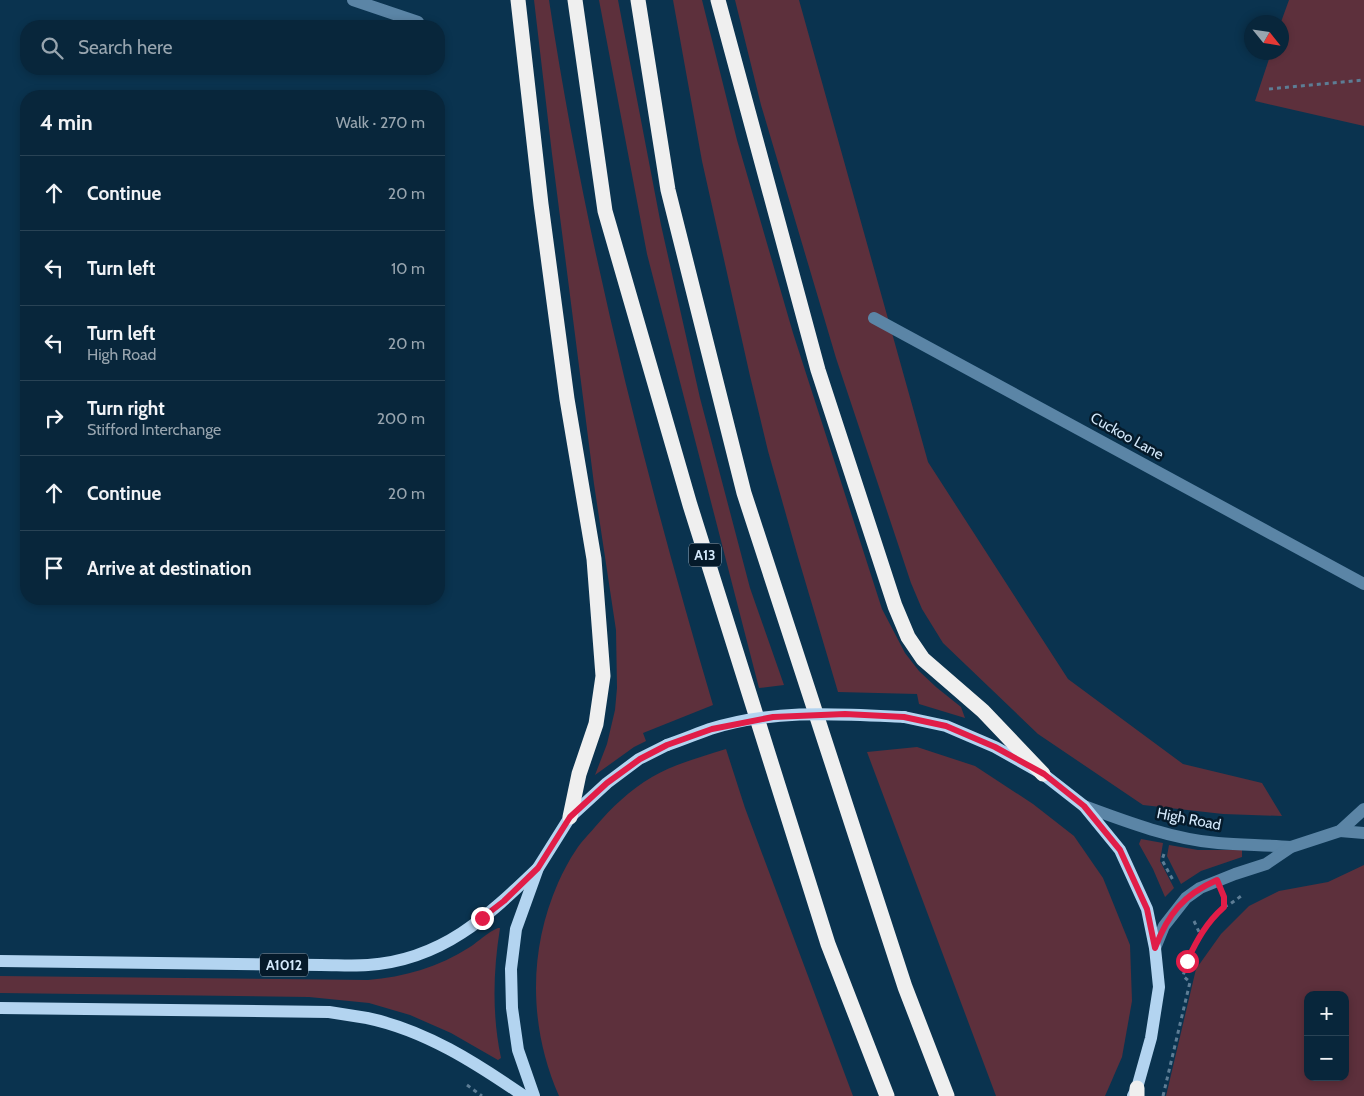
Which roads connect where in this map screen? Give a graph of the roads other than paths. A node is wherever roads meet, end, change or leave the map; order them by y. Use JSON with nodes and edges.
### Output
{"nodes":[{"id":1,"x":353,"y":0,"type":"edge"},
{"id":2,"x":518,"y":0,"type":"edge"},
{"id":3,"x":575,"y":0,"type":"edge"},
{"id":4,"x":638,"y":0,"type":"edge"},
{"id":5,"x":718,"y":0,"type":"edge"},
{"id":6,"x":412,"y":20,"type":"edge"},
{"id":7,"x":874,"y":318,"type":"dead end"},
{"id":8,"x":1364,"y":584,"type":"edge"},
{"id":9,"x":1044,"y":774,"type":"junction"},
{"id":10,"x":1084,"y":806,"type":"junction"},
{"id":11,"x":1364,"y":809,"type":"edge"},
{"id":12,"x":570,"y":817,"type":"junction"},
{"id":13,"x":1340,"y":831,"type":"junction"},
{"id":14,"x":1364,"y":833,"type":"edge"},
{"id":15,"x":1291,"y":847,"type":"junction"},
{"id":16,"x":538,"y":868,"type":"junction"},
{"id":17,"x":1155,"y":948,"type":"junction"},
{"id":18,"x":0,"y":962,"type":"edge"},
{"id":19,"x":0,"y":1008,"type":"edge"},
{"id":20,"x":1136,"y":1093,"type":"edge"},
{"id":21,"x":524,"y":1096,"type":"edge"},
{"id":22,"x":534,"y":1096,"type":"edge"},
{"id":23,"x":886,"y":1096,"type":"edge"},
{"id":24,"x":947,"y":1096,"type":"edge"}],
"edges":[{"from":1,"to":6,"type":"street"},
{"from":2,"to":12,"type":"highway"},
{"from":3,"to":23,"type":"highway","number":"A13"},
{"from":4,"to":24,"type":"highway"},
{"from":5,"to":9,"type":"highway"},
{"from":7,"to":8,"type":"street","name":"Cuckoo Lane"},
{"from":9,"to":10,"type":"main road"},
{"from":9,"to":12,"type":"main road","bridge":true},
{"from":10,"to":15,"type":"street","name":"High Road"},
{"from":10,"to":17,"type":"main road"},
{"from":11,"to":13,"type":"street","name":"High Road"},
{"from":12,"to":16,"type":"main road"},
{"from":13,"to":14,"type":"street","name":"High Road"},
{"from":13,"to":15,"type":"street","name":"High Road"},
{"from":15,"to":17,"type":"street","name":"High Road"},
{"from":16,"to":18,"type":"main road","number":"A1012"},
{"from":16,"to":22,"type":"main road"},
{"from":17,"to":20,"type":"main road"},
{"from":19,"to":21,"type":"main road"}]}
